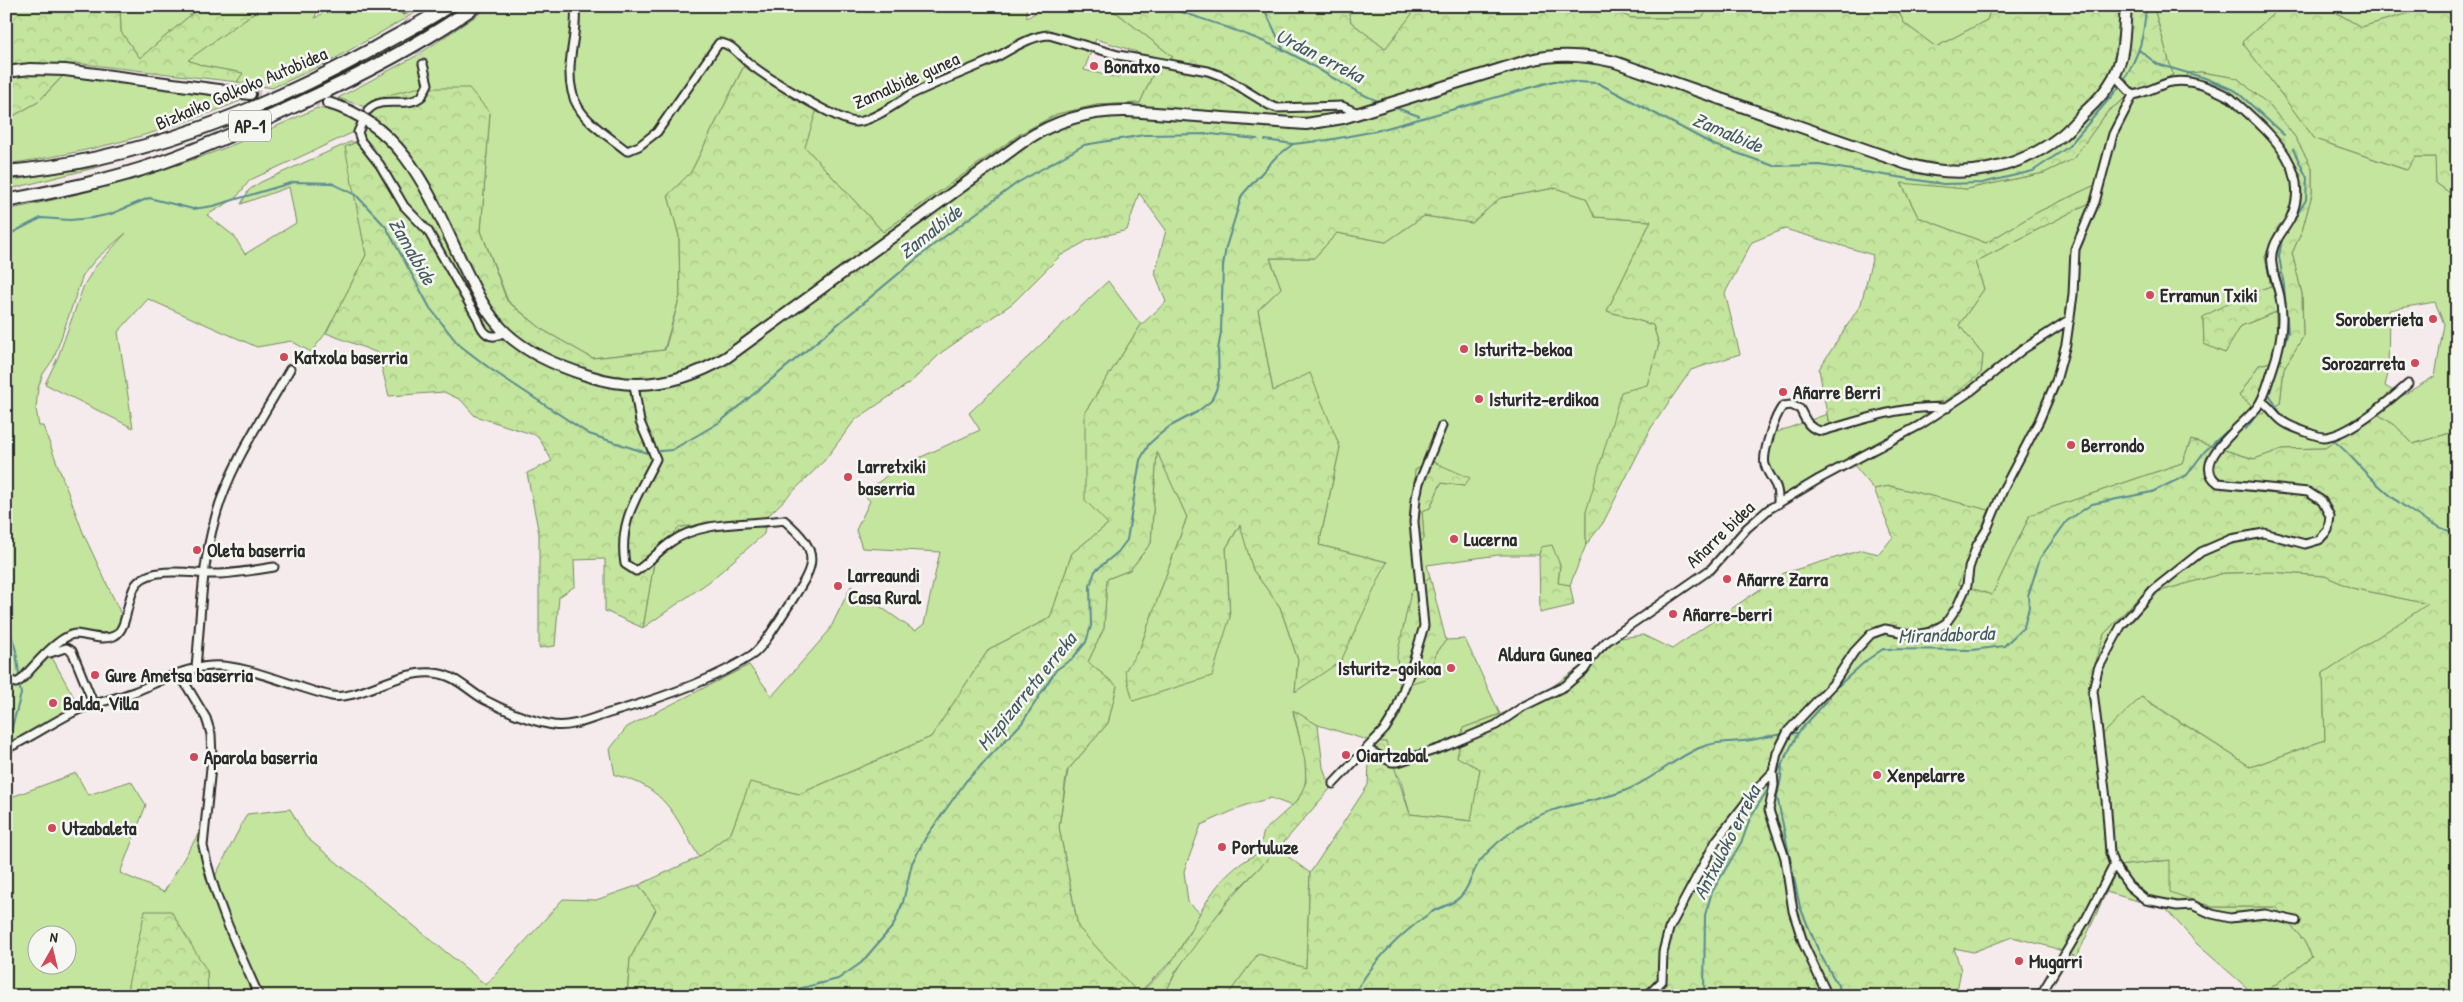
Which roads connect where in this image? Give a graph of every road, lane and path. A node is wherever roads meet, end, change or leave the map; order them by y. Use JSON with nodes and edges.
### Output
{"nodes":[{"id":1,"x":448,"y":6,"type":"edge"},
{"id":2,"x":475,"y":6,"type":"edge"},
{"id":3,"x":575,"y":6,"type":"edge"},
{"id":4,"x":2126,"y":6,"type":"edge"},
{"id":5,"x":2120,"y":44,"type":"junction"},
{"id":6,"x":423,"y":64,"type":"tunnel mouth"},
{"id":7,"x":6,"y":72,"type":"edge"},
{"id":8,"x":2118,"y":79,"type":"junction"},
{"id":9,"x":2103,"y":83,"type":"junction"},
{"id":10,"x":2131,"y":92,"type":"junction"},
{"id":11,"x":250,"y":94,"type":"tunnel mouth"},
{"id":12,"x":328,"y":103,"type":"tunnel mouth"},
{"id":13,"x":368,"y":110,"type":"dead end"},
{"id":14,"x":2085,"y":112,"type":"junction"},
{"id":15,"x":1358,"y":113,"type":"junction"},
{"id":16,"x":363,"y":121,"type":"dead end"},
{"id":17,"x":6,"y":172,"type":"edge"},
{"id":18,"x":6,"y":201,"type":"edge"},
{"id":19,"x":2070,"y":319,"type":"junction"},
{"id":20,"x":504,"y":332,"type":"junction"},
{"id":21,"x":290,"y":369,"type":"dead end"},
{"id":22,"x":2408,"y":384,"type":"dead end"},
{"id":23,"x":634,"y":385,"type":"junction"},
{"id":24,"x":2261,"y":401,"type":"junction"},
{"id":25,"x":1947,"y":408,"type":"junction"},
{"id":26,"x":1442,"y":426,"type":"dead end"},
{"id":27,"x":1778,"y":504,"type":"junction"},
{"id":28,"x":274,"y":567,"type":"dead end"},
{"id":29,"x":205,"y":572,"type":"junction"},
{"id":30,"x":47,"y":654,"type":"junction"},
{"id":31,"x":196,"y":667,"type":"junction"},
{"id":32,"x":179,"y":673,"type":"junction"},
{"id":33,"x":6,"y":678,"type":"edge"},
{"id":34,"x":94,"y":705,"type":"junction"},
{"id":35,"x":6,"y":750,"type":"edge"},
{"id":36,"x":1368,"y":750,"type":"junction"},
{"id":37,"x":1773,"y":772,"type":"junction"},
{"id":38,"x":1333,"y":784,"type":"dead end"},
{"id":39,"x":2114,"y":866,"type":"junction"},
{"id":40,"x":2296,"y":921,"type":"dead end"},
{"id":41,"x":259,"y":996,"type":"edge"},
{"id":42,"x":1647,"y":996,"type":"edge"},
{"id":43,"x":1828,"y":996,"type":"edge"},
{"id":44,"x":2040,"y":996,"type":"edge"}],
"edges":[{"from":1,"to":17,"type":"highway","name":"Bizkaiko Golkoko Autobidea","number":"AP-1"},
{"from":2,"to":18,"type":"highway","name":"Bizkaiko Golkoko Autobidea","number":"AP-1"},
{"from":3,"to":15,"type":"street","name":"Zamalbide gunea"},
{"from":4,"to":5,"type":"main road"},
{"from":5,"to":8,"type":"main road"},
{"from":5,"to":9,"type":"main road"},
{"from":6,"to":13,"type":"street"},
{"from":7,"to":11,"type":"main road"},
{"from":8,"to":9,"type":"main road"},
{"from":8,"to":10,"type":"street"},
{"from":8,"to":14,"type":"main road"},
{"from":9,"to":14,"type":"main road"},
{"from":10,"to":19,"type":"street"},
{"from":10,"to":24,"type":"street"},
{"from":12,"to":20,"type":"main road"},
{"from":14,"to":15,"type":"main road"},
{"from":15,"to":23,"type":"main road"},
{"from":16,"to":20,"type":"street"},
{"from":19,"to":25,"type":"street","name":"Añarre bidea"},
{"from":19,"to":37,"type":"street"},
{"from":20,"to":23,"type":"main road"},
{"from":21,"to":29,"type":"street"},
{"from":22,"to":24,"type":"street"},
{"from":23,"to":31,"type":"street"},
{"from":24,"to":39,"type":"street"},
{"from":25,"to":27,"type":"street","name":"Añarre bidea"},
{"from":25,"to":27,"type":"street"},
{"from":26,"to":36,"type":"street"},
{"from":27,"to":36,"type":"street","name":"Añarre bidea"},
{"from":28,"to":29,"type":"street"},
{"from":29,"to":30,"type":"street"},
{"from":29,"to":31,"type":"street"},
{"from":30,"to":33,"type":"street"},
{"from":30,"to":34,"type":"street"},
{"from":31,"to":32,"type":"street"},
{"from":32,"to":34,"type":"street"},
{"from":32,"to":41,"type":"street"},
{"from":34,"to":35,"type":"street"},
{"from":36,"to":38,"type":"street"},
{"from":37,"to":42,"type":"street"},
{"from":37,"to":43,"type":"street"},
{"from":39,"to":40,"type":"street"},
{"from":39,"to":44,"type":"street"}]}
